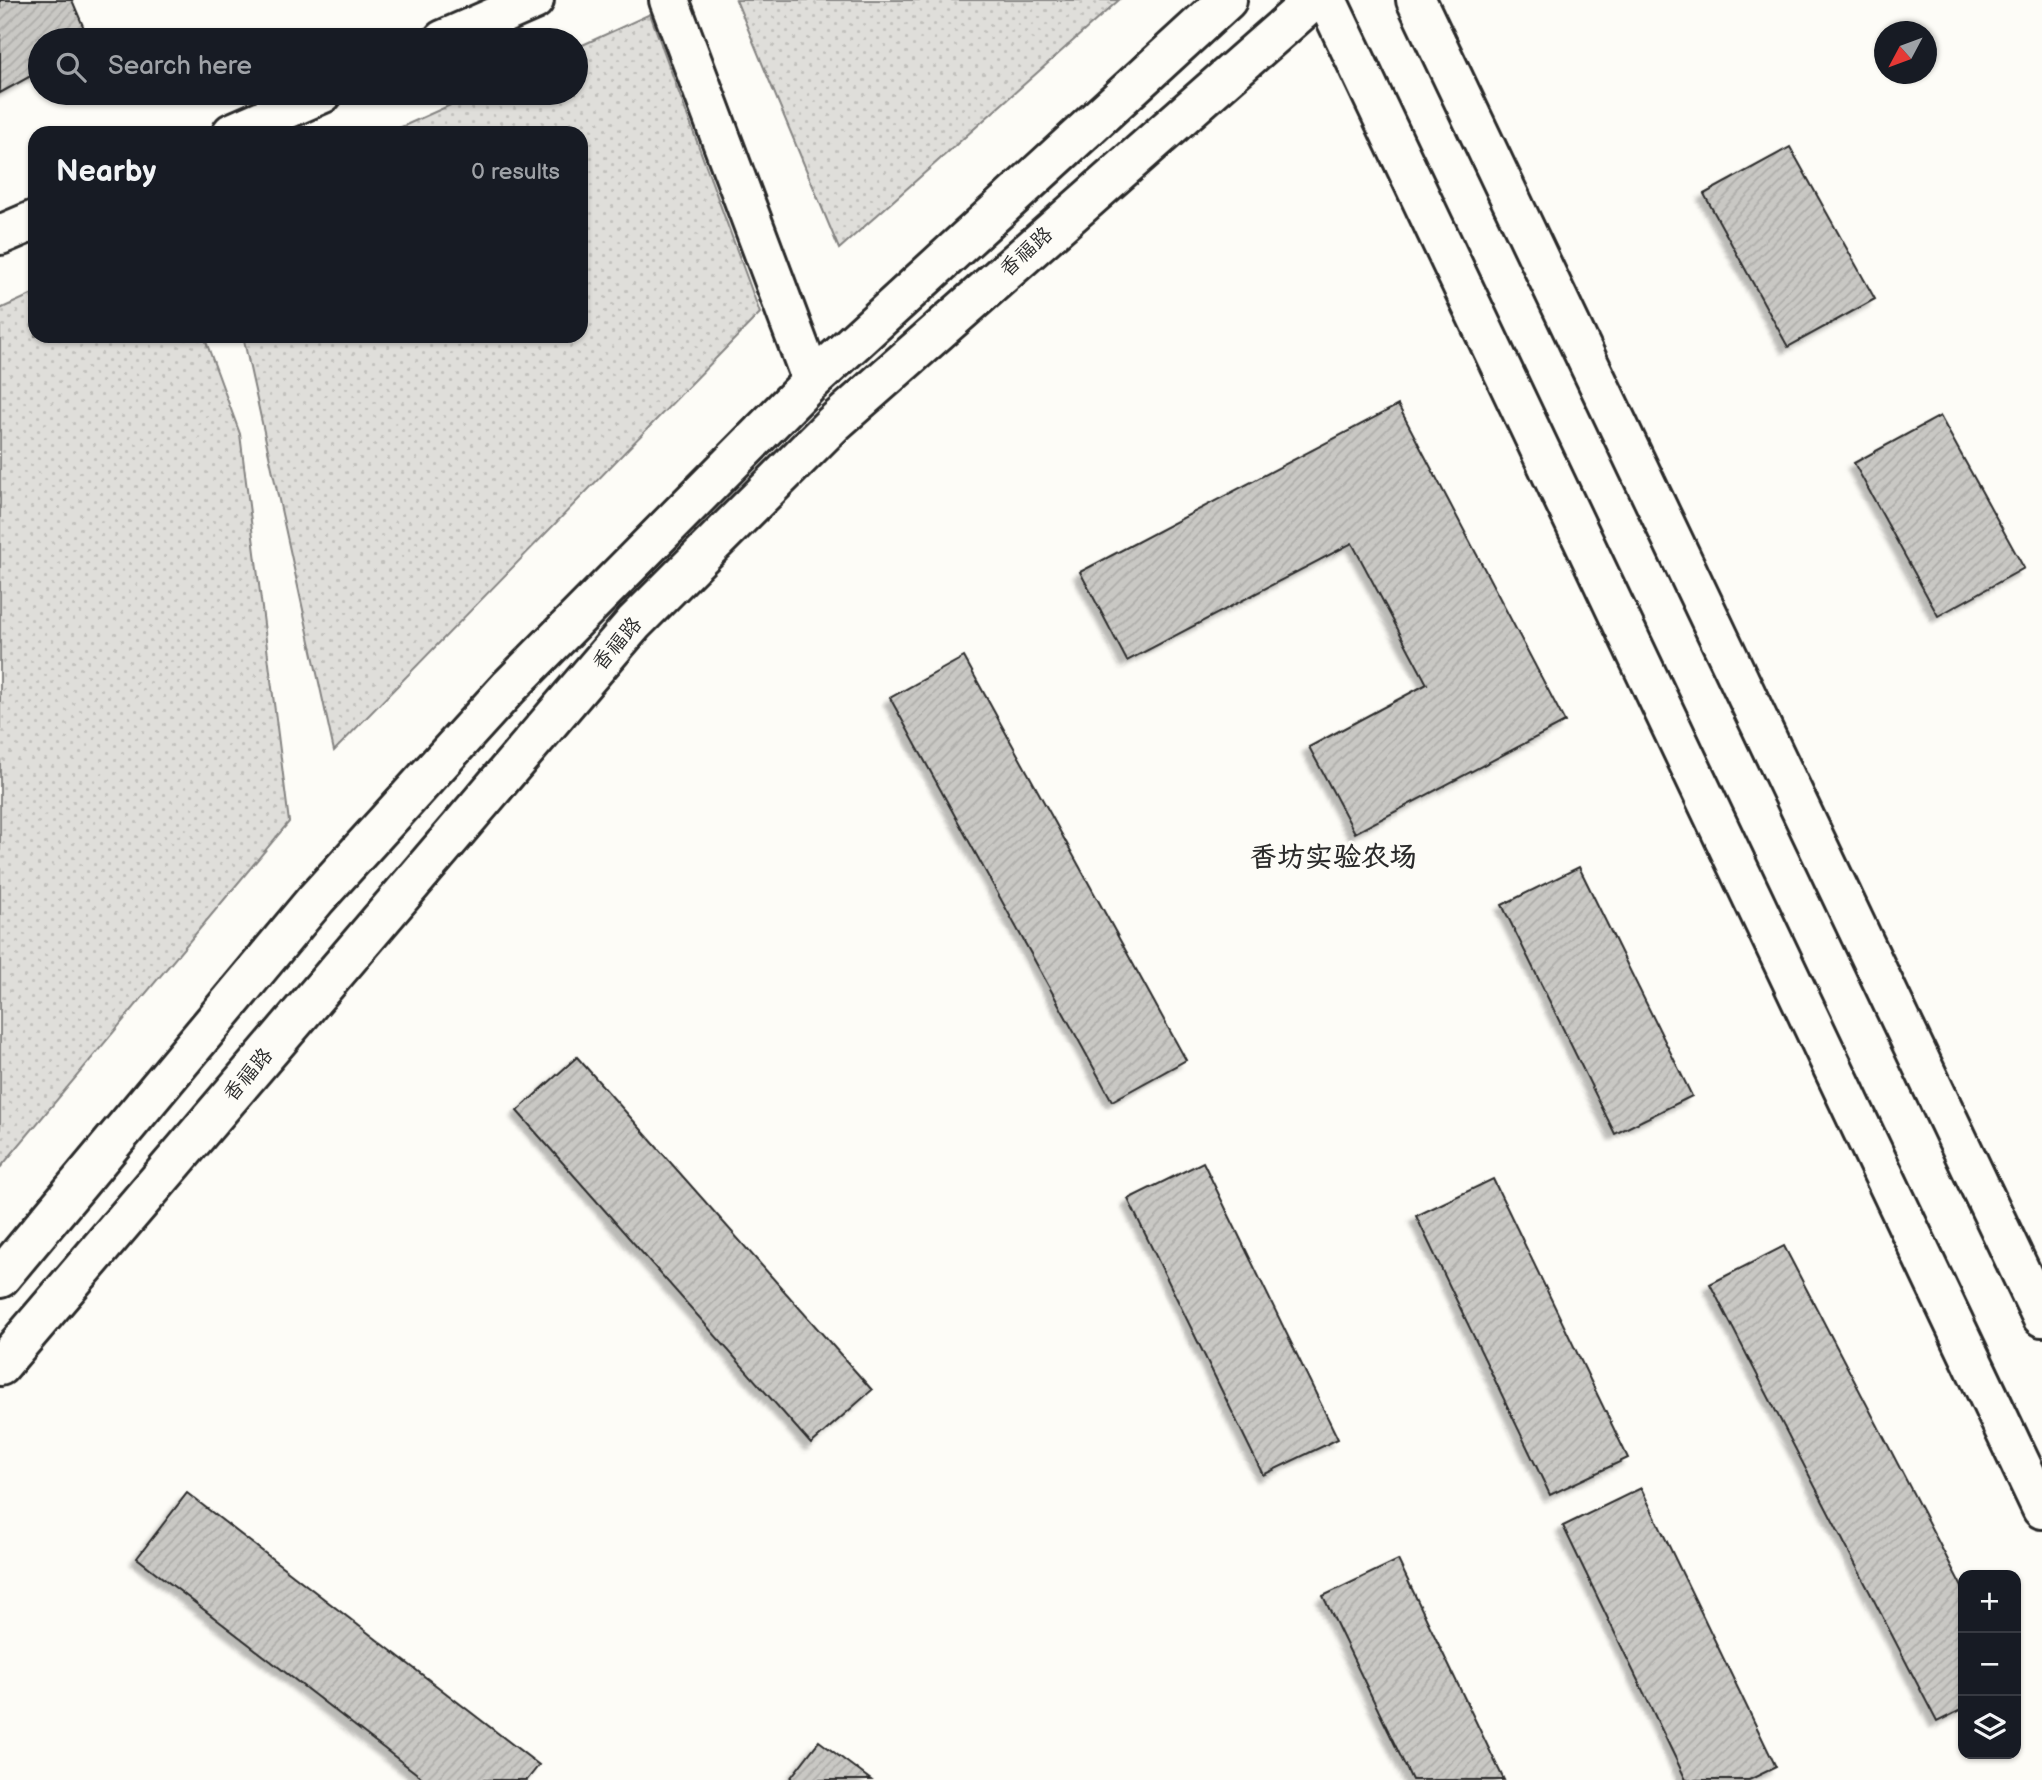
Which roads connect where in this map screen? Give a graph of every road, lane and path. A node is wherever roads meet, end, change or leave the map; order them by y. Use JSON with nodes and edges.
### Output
{"nodes":[{"id":1,"x":534,"y":0,"type":"edge"},
{"id":2,"x":669,"y":0,"type":"edge"},
{"id":3,"x":1227,"y":0,"type":"edge"},
{"id":4,"x":1314,"y":0,"type":"edge"},
{"id":5,"x":1327,"y":0,"type":"edge"},
{"id":6,"x":1416,"y":0,"type":"edge"},
{"id":7,"x":470,"y":28,"type":"edge"},
{"id":8,"x":296,"y":105,"type":"edge"},
{"id":9,"x":248,"y":126,"type":"edge"},
{"id":10,"x":28,"y":223,"type":"edge"},
{"id":11,"x":0,"y":235,"type":"edge"},
{"id":12,"x":812,"y":381,"type":"junction"},
{"id":13,"x":0,"y":1278,"type":"edge"},
{"id":14,"x":2042,"y":1317,"type":"edge"},
{"id":15,"x":0,"y":1366,"type":"edge"},
{"id":16,"x":2042,"y":1509,"type":"edge"}],
"edges":[{"from":1,"to":7,"type":"street"},
{"from":2,"to":12,"type":"street"},
{"from":3,"to":12,"type":"street"},
{"from":4,"to":15,"type":"street","name":"香福路"},
{"from":5,"to":16,"type":"street"},
{"from":6,"to":14,"type":"street"},
{"from":8,"to":9,"type":"street"},
{"from":10,"to":11,"type":"street"},
{"from":12,"to":13,"type":"street"}]}
